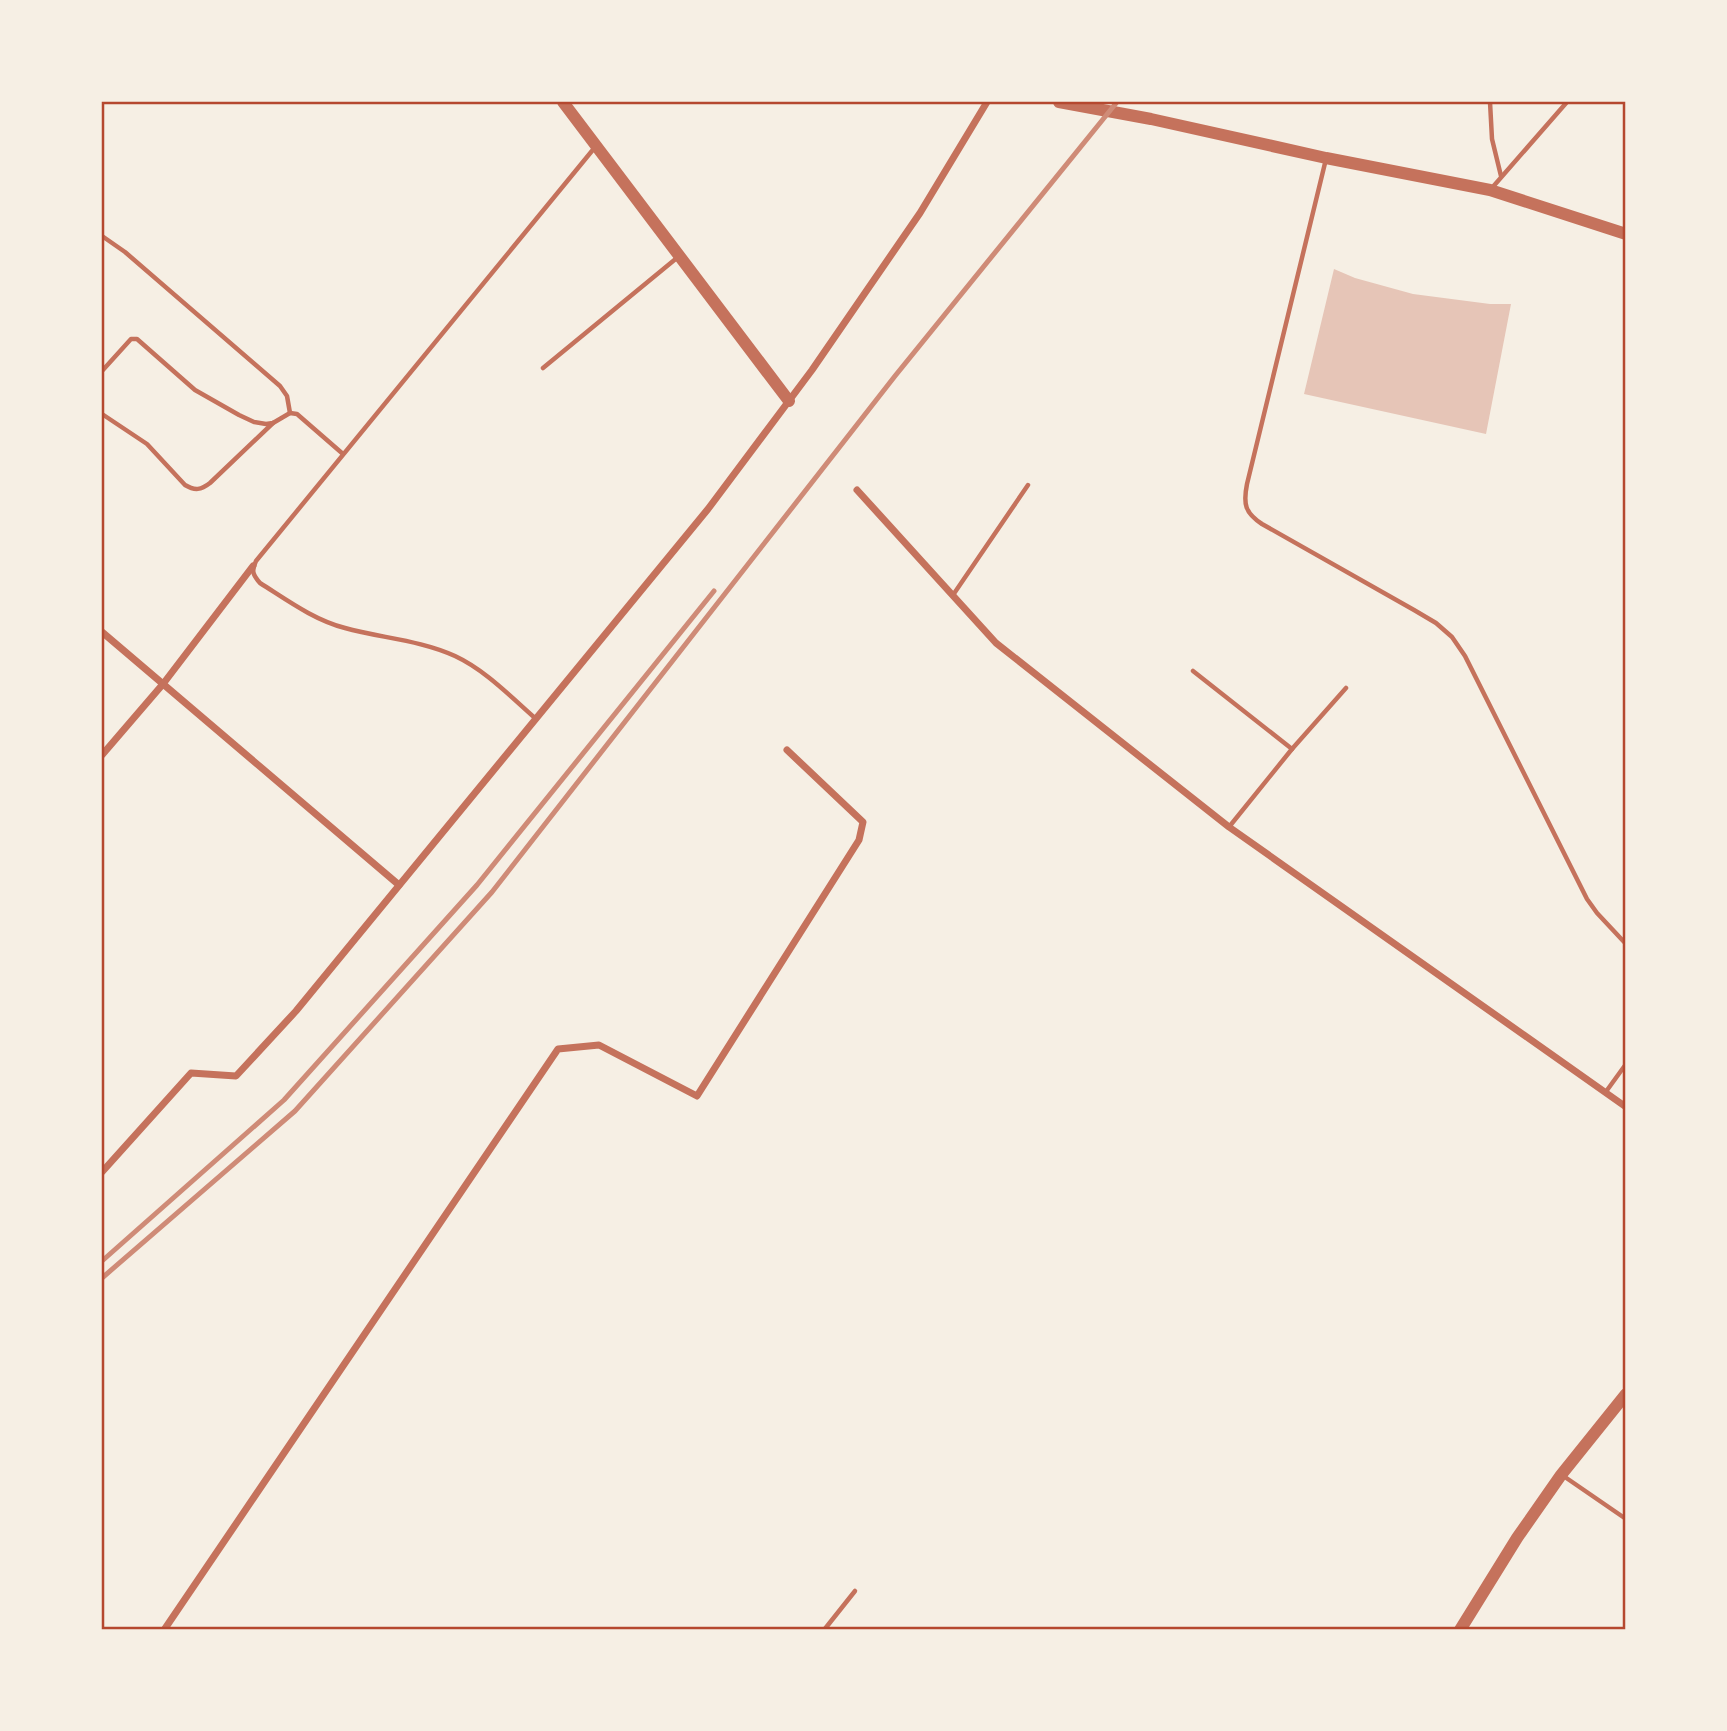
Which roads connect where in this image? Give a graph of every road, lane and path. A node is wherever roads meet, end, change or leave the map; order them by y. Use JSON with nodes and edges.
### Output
{"nodes":[{"id":1,"x":563,"y":102,"type":"edge"},
{"id":2,"x":987,"y":102,"type":"edge"},
{"id":3,"x":1059,"y":102,"type":"edge"},
{"id":4,"x":1490,"y":102,"type":"edge"},
{"id":5,"x":1567,"y":102,"type":"edge"},
{"id":6,"x":596,"y":145,"type":"junction"},
{"id":7,"x":1326,"y":158,"type":"junction"},
{"id":8,"x":1502,"y":177,"type":"junction"},
{"id":9,"x":1490,"y":190,"type":"junction"},
{"id":10,"x":1626,"y":234,"type":"edge"},
{"id":11,"x":102,"y":236,"type":"edge"},
{"id":12,"x":680,"y":256,"type":"junction"},
{"id":13,"x":543,"y":368,"type":"dead end"},
{"id":14,"x":102,"y":371,"type":"edge"},
{"id":15,"x":789,"y":401,"type":"junction"},
{"id":16,"x":290,"y":413,"type":"junction"},
{"id":17,"x":102,"y":414,"type":"edge"},
{"id":18,"x":273,"y":423,"type":"junction"},
{"id":19,"x":343,"y":454,"type":"junction"},
{"id":20,"x":1028,"y":485,"type":"dead end"},
{"id":21,"x":857,"y":490,"type":"dead end"},
{"id":22,"x":253,"y":566,"type":"junction"},
{"id":23,"x":953,"y":596,"type":"junction"},
{"id":24,"x":102,"y":632,"type":"edge"},
{"id":25,"x":1193,"y":671,"type":"dead end"},
{"id":26,"x":163,"y":684,"type":"junction"},
{"id":27,"x":1346,"y":688,"type":"dead end"},
{"id":28,"x":536,"y":719,"type":"junction"},
{"id":29,"x":1292,"y":749,"type":"junction"},
{"id":30,"x":787,"y":750,"type":"dead end"},
{"id":31,"x":102,"y":755,"type":"edge"},
{"id":32,"x":1229,"y":827,"type":"junction"},
{"id":33,"x":399,"y":885,"type":"junction"},
{"id":34,"x":1626,"y":944,"type":"edge"},
{"id":35,"x":1626,"y":1063,"type":"edge"},
{"id":36,"x":1605,"y":1093,"type":"junction"},
{"id":37,"x":1626,"y":1107,"type":"edge"},
{"id":38,"x":102,"y":1172,"type":"edge"},
{"id":39,"x":1626,"y":1394,"type":"edge"},
{"id":40,"x":1561,"y":1475,"type":"junction"},
{"id":41,"x":1626,"y":1518,"type":"edge"},
{"id":42,"x":855,"y":1591,"type":"dead end"},
{"id":43,"x":164,"y":1629,"type":"edge"},
{"id":44,"x":824,"y":1629,"type":"edge"},
{"id":45,"x":1460,"y":1629,"type":"edge"}],
"edges":[{"from":1,"to":6,"type":"street"},
{"from":2,"to":15,"type":"street"},
{"from":3,"to":7,"type":"street"},
{"from":4,"to":8,"type":"lane"},
{"from":5,"to":8,"type":"lane"},
{"from":6,"to":12,"type":"street"},
{"from":6,"to":19,"type":"lane"},
{"from":7,"to":9,"type":"street"},
{"from":7,"to":34,"type":"lane"},
{"from":8,"to":9,"type":"lane"},
{"from":9,"to":10,"type":"street"},
{"from":11,"to":16,"type":"lane"},
{"from":12,"to":13,"type":"lane"},
{"from":12,"to":15,"type":"street"},
{"from":14,"to":18,"type":"lane"},
{"from":15,"to":28,"type":"street"},
{"from":16,"to":18,"type":"lane"},
{"from":16,"to":19,"type":"lane"},
{"from":17,"to":18,"type":"lane"},
{"from":19,"to":22,"type":"lane"},
{"from":20,"to":23,"type":"lane"},
{"from":21,"to":23,"type":"street"},
{"from":22,"to":26,"type":"street"},
{"from":22,"to":28,"type":"lane"},
{"from":23,"to":32,"type":"street"},
{"from":24,"to":26,"type":"street"},
{"from":25,"to":29,"type":"lane"},
{"from":26,"to":31,"type":"street"},
{"from":26,"to":33,"type":"street"},
{"from":27,"to":29,"type":"lane"},
{"from":28,"to":33,"type":"street"},
{"from":29,"to":32,"type":"lane"},
{"from":30,"to":43,"type":"street"},
{"from":32,"to":36,"type":"street"},
{"from":33,"to":38,"type":"street"},
{"from":35,"to":36,"type":"lane"},
{"from":36,"to":37,"type":"street"},
{"from":39,"to":40,"type":"street"},
{"from":40,"to":41,"type":"lane"},
{"from":40,"to":45,"type":"street"},
{"from":42,"to":44,"type":"lane"}]}
